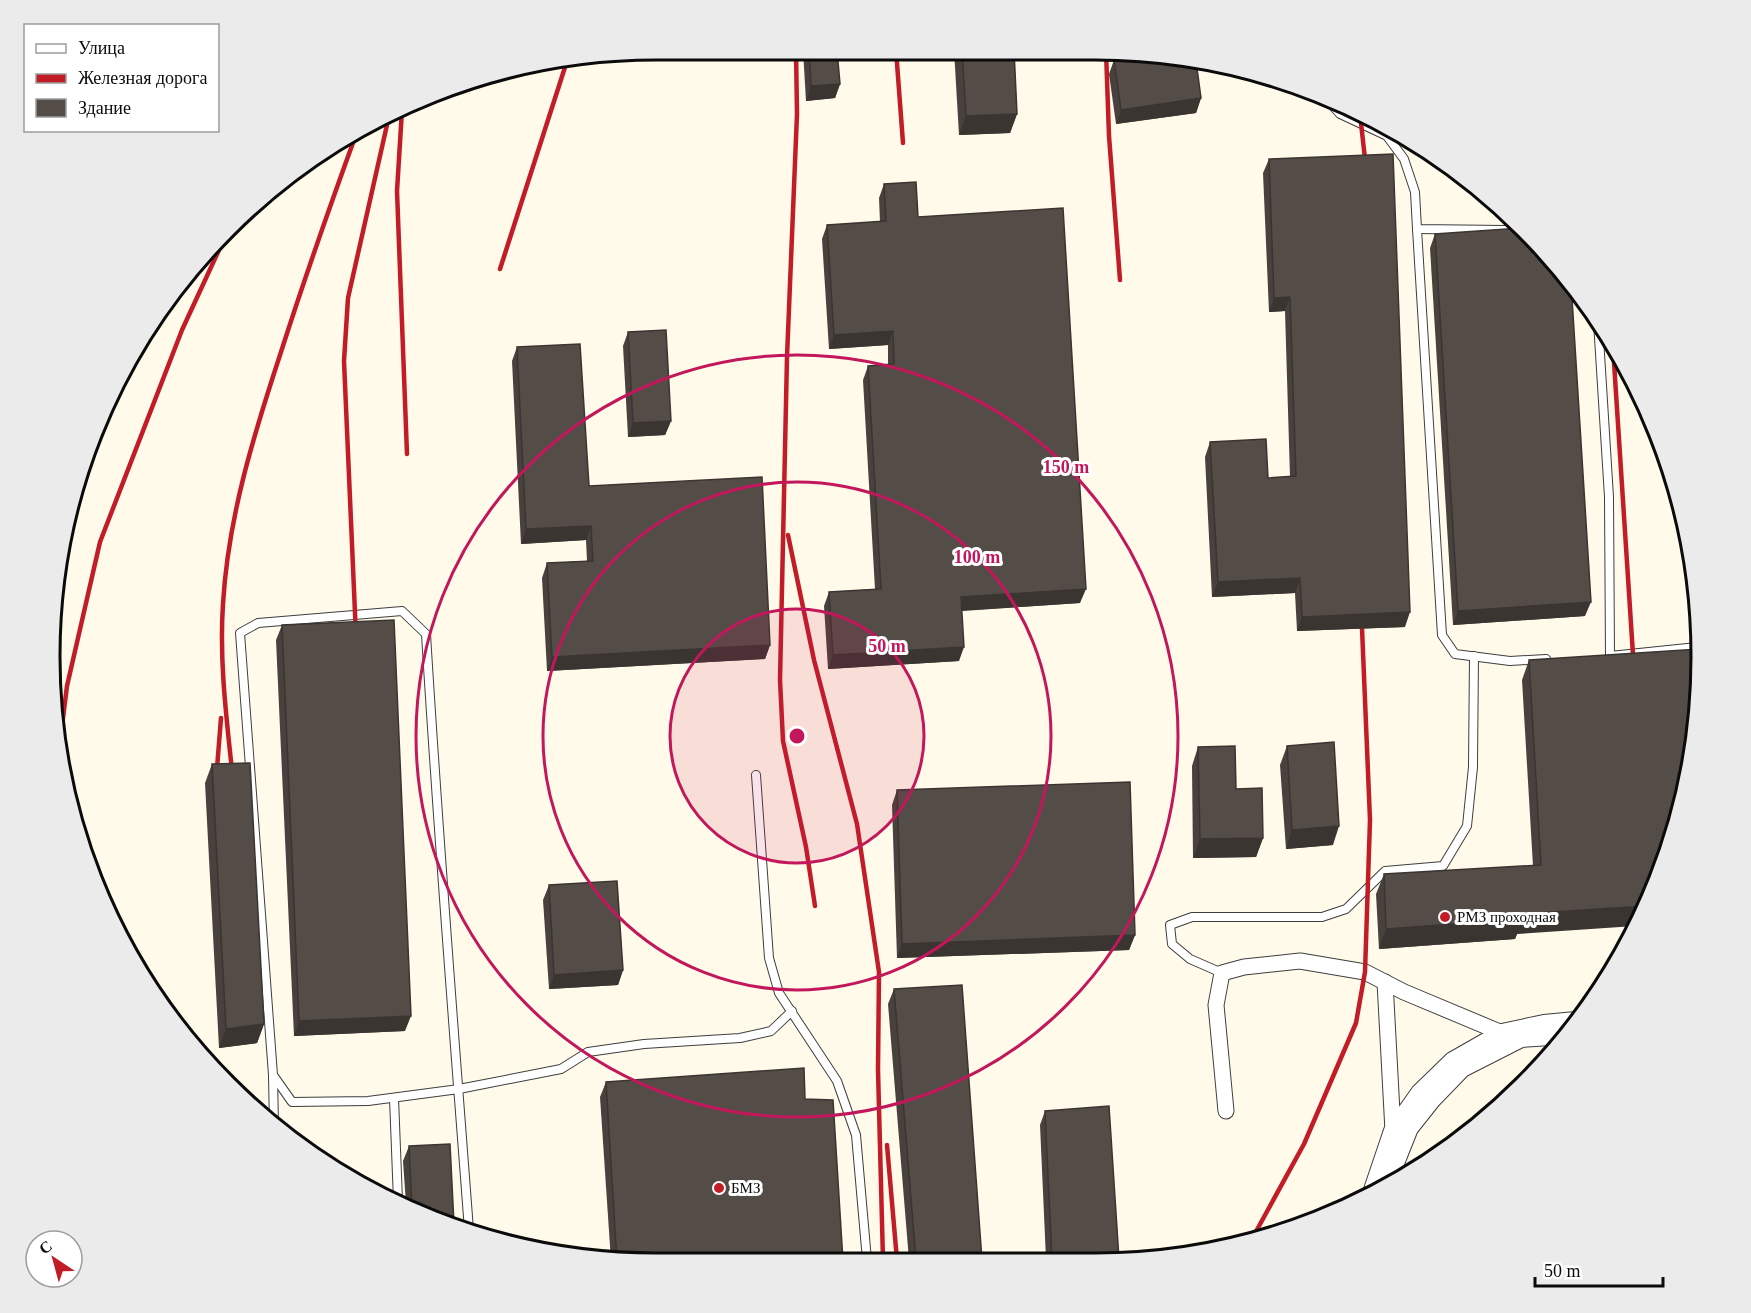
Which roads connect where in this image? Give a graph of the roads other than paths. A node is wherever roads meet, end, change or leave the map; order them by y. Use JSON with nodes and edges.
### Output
{"nodes":[{"id":1,"x":1339,"y":113,"type":"edge"},
{"id":2,"x":1367,"y":127,"type":"edge"},
{"id":3,"x":1388,"y":137,"type":"edge"},
{"id":4,"x":1417,"y":229,"type":"junction"},
{"id":5,"x":1511,"y":230,"type":"edge"},
{"id":6,"x":1599,"y":339,"type":"edge"},
{"id":7,"x":1691,"y":648,"type":"edge"},
{"id":8,"x":1474,"y":656,"type":"junction"},
{"id":9,"x":1599,"y":656,"type":"edge"},
{"id":10,"x":1610,"y":656,"type":"junction"},
{"id":11,"x":1555,"y":658,"type":"edge"},
{"id":12,"x":756,"y":775,"type":"dead end"},
{"id":13,"x":1222,"y":973,"type":"junction"},
{"id":14,"x":1385,"y":982,"type":"junction"},
{"id":15,"x":792,"y":1011,"type":"junction"},
{"id":16,"x":1566,"y":1022,"type":"edge"},
{"id":17,"x":1502,"y":1033,"type":"junction"},
{"id":18,"x":1555,"y":1036,"type":"edge"},
{"id":19,"x":273,"y":1075,"type":"junction"},
{"id":20,"x":459,"y":1089,"type":"junction"},
{"id":21,"x":394,"y":1098,"type":"junction"},
{"id":22,"x":1226,"y":1111,"type":"dead end"},
{"id":23,"x":274,"y":1114,"type":"edge"},
{"id":24,"x":1393,"y":1131,"type":"junction"},
{"id":25,"x":1391,"y":1174,"type":"edge"},
{"id":26,"x":1376,"y":1182,"type":"edge"},
{"id":27,"x":398,"y":1193,"type":"edge"},
{"id":28,"x":468,"y":1222,"type":"edge"},
{"id":29,"x":866,"y":1253,"type":"edge"}],
"edges":[{"from":1,"to":2,"type":"lane"},
{"from":3,"to":4,"type":"lane"},
{"from":4,"to":5,"type":"lane"},
{"from":4,"to":8,"type":"lane"},
{"from":6,"to":10,"type":"lane"},
{"from":7,"to":10,"type":"lane"},
{"from":8,"to":11,"type":"lane"},
{"from":8,"to":13,"type":"lane"},
{"from":9,"to":10,"type":"lane"},
{"from":12,"to":15,"type":"lane"},
{"from":13,"to":14,"type":"street"},
{"from":13,"to":22,"type":"street"},
{"from":14,"to":17,"type":"street"},
{"from":14,"to":24,"type":"street"},
{"from":15,"to":20,"type":"lane"},
{"from":15,"to":29,"type":"lane"},
{"from":16,"to":17,"type":"street"},
{"from":17,"to":24,"type":"street"},
{"from":18,"to":25,"type":"street"},
{"from":19,"to":20,"type":"lane"},
{"from":19,"to":21,"type":"lane"},
{"from":19,"to":23,"type":"lane"},
{"from":20,"to":21,"type":"lane"},
{"from":20,"to":28,"type":"lane"},
{"from":21,"to":27,"type":"lane"},
{"from":24,"to":26,"type":"street"}]}
